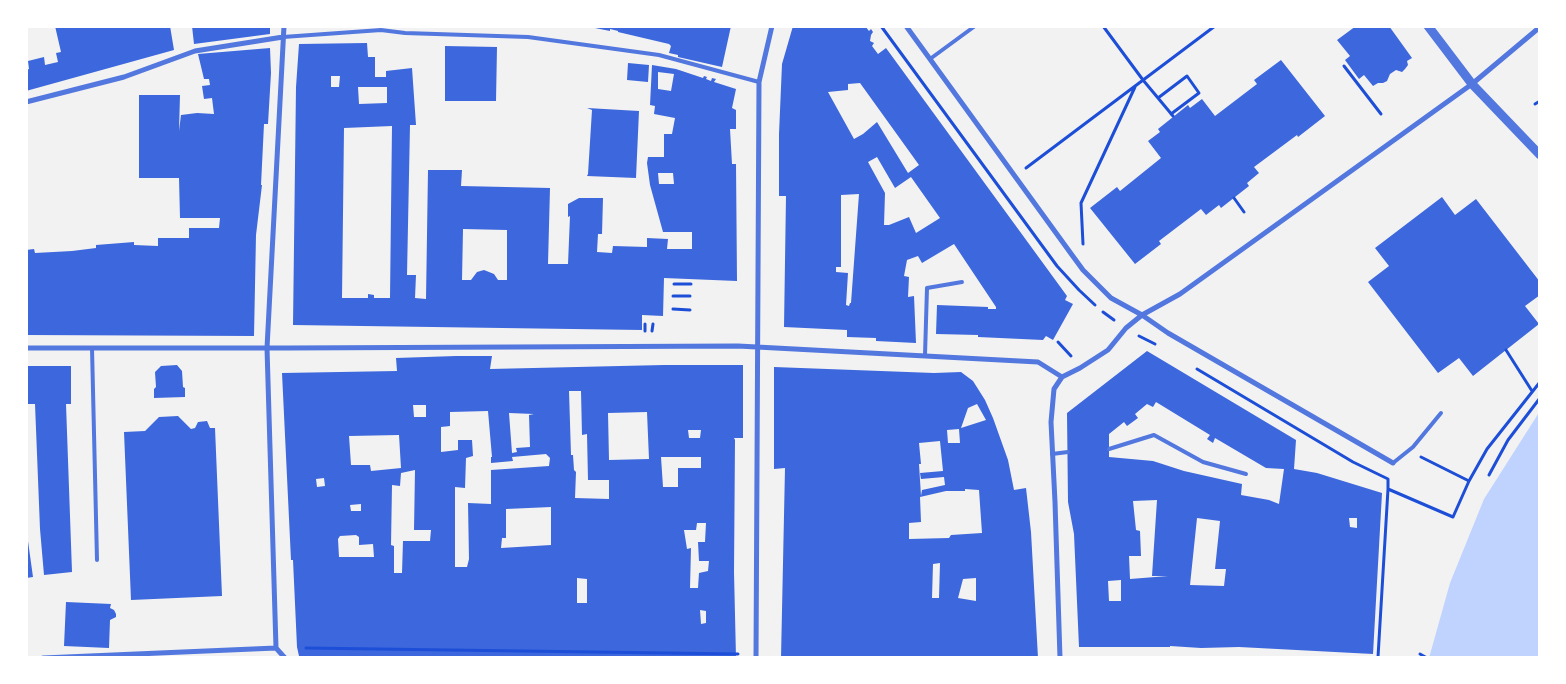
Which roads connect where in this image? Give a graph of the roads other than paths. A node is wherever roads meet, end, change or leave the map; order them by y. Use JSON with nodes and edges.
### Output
{"nodes":[{"id":1,"x":284,"y":26,"type":"edge"},
{"id":2,"x":772,"y":26,"type":"edge"},
{"id":3,"x":906,"y":26,"type":"edge"},
{"id":4,"x":975,"y":26,"type":"edge"},
{"id":5,"x":1428,"y":26,"type":"edge"},
{"id":6,"x":1540,"y":28,"type":"edge"},
{"id":7,"x":283,"y":37,"type":"junction"},
{"id":8,"x":930,"y":59,"type":"junction"},
{"id":9,"x":759,"y":82,"type":"junction"},
{"id":10,"x":1472,"y":84,"type":"junction"},
{"id":11,"x":26,"y":102,"type":"edge"},
{"id":12,"x":1540,"y":155,"type":"edge"},
{"id":13,"x":962,"y":282,"type":"dead end"},
{"id":14,"x":1142,"y":315,"type":"junction"},
{"id":15,"x":758,"y":346,"type":"junction"},
{"id":16,"x":26,"y":348,"type":"edge"},
{"id":17,"x":92,"y":348,"type":"junction"},
{"id":18,"x":268,"y":348,"type":"junction"},
{"id":19,"x":925,"y":356,"type":"junction"},
{"id":20,"x":1062,"y":376,"type":"junction"},
{"id":21,"x":1441,"y":413,"type":"dead end"},
{"id":22,"x":1109,"y":449,"type":"dead end"},
{"id":23,"x":1068,"y":452,"type":"dead end"},
{"id":24,"x":1052,"y":454,"type":"junction"},
{"id":25,"x":1393,"y":463,"type":"joint"},
{"id":26,"x":1246,"y":474,"type":"dead end"},
{"id":27,"x":97,"y":560,"type":"dead end"},
{"id":28,"x":276,"y":648,"type":"junction"},
{"id":29,"x":43,"y":658,"type":"edge"},
{"id":30,"x":285,"y":658,"type":"edge"},
{"id":31,"x":756,"y":658,"type":"edge"},
{"id":32,"x":1060,"y":658,"type":"edge"}],
"edges":[{"from":1,"to":7,"type":"street"},
{"from":2,"to":9,"type":"street"},
{"from":3,"to":8,"type":"street"},
{"from":4,"to":8,"type":"lane"},
{"from":5,"to":10,"type":"street"},
{"from":6,"to":10,"type":"street"},
{"from":7,"to":9,"type":"lane"},
{"from":7,"to":11,"type":"street"},
{"from":7,"to":18,"type":"street"},
{"from":8,"to":14,"type":"street"},
{"from":9,"to":15,"type":"street"},
{"from":10,"to":12,"type":"street"},
{"from":10,"to":14,"type":"street"},
{"from":13,"to":19,"type":"lane"},
{"from":14,"to":20,"type":"street"},
{"from":14,"to":25,"type":"street"},
{"from":15,"to":18,"type":"street"},
{"from":15,"to":19,"type":"street"},
{"from":15,"to":31,"type":"street"},
{"from":16,"to":17,"type":"street"},
{"from":17,"to":18,"type":"street"},
{"from":17,"to":27,"type":"lane"},
{"from":18,"to":28,"type":"street"},
{"from":19,"to":20,"type":"street"},
{"from":20,"to":24,"type":"street"},
{"from":21,"to":25,"type":"lane"},
{"from":22,"to":26,"type":"lane"},
{"from":23,"to":24,"type":"lane"},
{"from":24,"to":32,"type":"street"},
{"from":28,"to":29,"type":"street"},
{"from":28,"to":30,"type":"street"}]}
